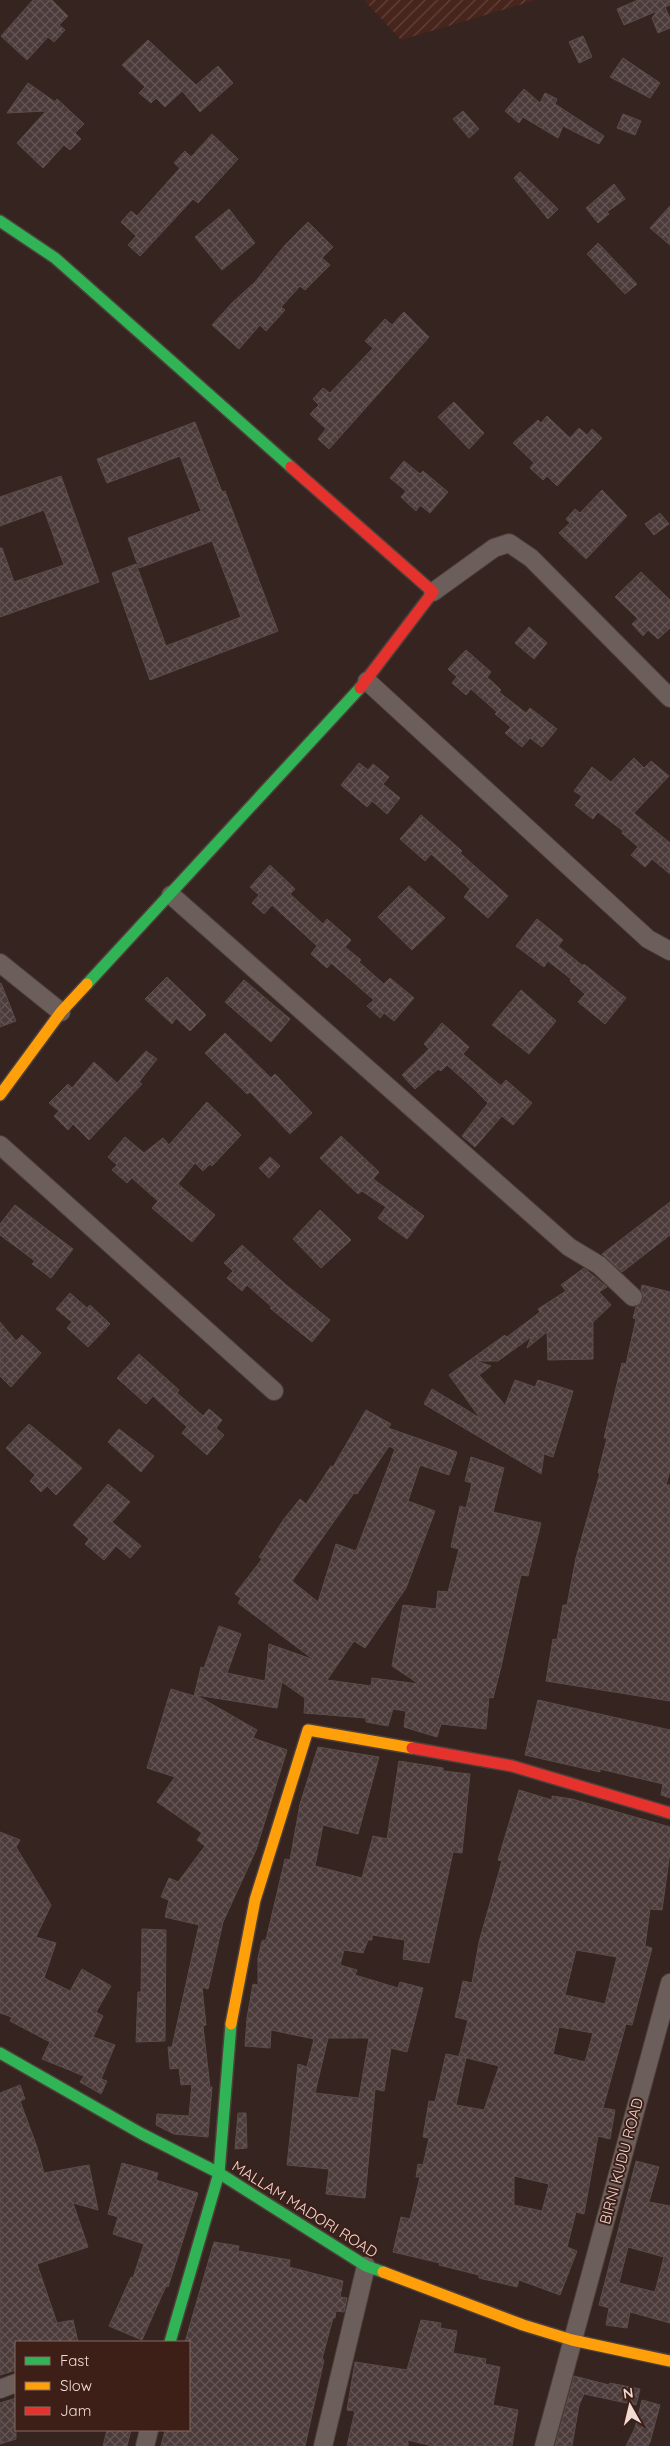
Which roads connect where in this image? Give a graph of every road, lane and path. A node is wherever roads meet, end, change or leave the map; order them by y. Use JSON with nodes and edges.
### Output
{"nodes":[{"id":1,"x":0,"y":221,"type":"edge"},
{"id":2,"x":433,"y":592,"type":"junction"},
{"id":3,"x":367,"y":681,"type":"junction"},
{"id":4,"x":670,"y":698,"type":"edge"},
{"id":5,"x":171,"y":895,"type":"junction"},
{"id":6,"x":670,"y":951,"type":"edge"},
{"id":7,"x":0,"y":963,"type":"edge"},
{"id":8,"x":61,"y":1012,"type":"junction"},
{"id":9,"x":0,"y":1095,"type":"edge"},
{"id":10,"x":0,"y":1145,"type":"edge"},
{"id":11,"x":633,"y":1297,"type":"dead end"},
{"id":12,"x":274,"y":1391,"type":"dead end"},
{"id":13,"x":670,"y":1813,"type":"edge"},
{"id":14,"x":670,"y":1983,"type":"edge"},
{"id":15,"x":0,"y":2053,"type":"edge"},
{"id":16,"x":219,"y":2173,"type":"junction"},
{"id":17,"x":366,"y":2266,"type":"junction"},
{"id":18,"x":572,"y":2340,"type":"junction"},
{"id":19,"x":170,"y":2341,"type":"edge"},
{"id":20,"x":670,"y":2361,"type":"edge"},
{"id":21,"x":15,"y":2383,"type":"edge"},
{"id":22,"x":0,"y":2389,"type":"edge"},
{"id":23,"x":149,"y":2431,"type":"edge"},
{"id":24,"x":145,"y":2446,"type":"edge"},
{"id":25,"x":323,"y":2446,"type":"edge"},
{"id":26,"x":544,"y":2446,"type":"edge"}],
"edges":[{"from":1,"to":2,"type":"street"},
{"from":2,"to":3,"type":"street"},
{"from":2,"to":4,"type":"street"},
{"from":3,"to":5,"type":"street"},
{"from":3,"to":6,"type":"street"},
{"from":5,"to":8,"type":"street"},
{"from":5,"to":11,"type":"street"},
{"from":7,"to":8,"type":"street"},
{"from":8,"to":9,"type":"street"},
{"from":10,"to":12,"type":"street"},
{"from":13,"to":16,"type":"street"},
{"from":14,"to":18,"type":"street","name":"BIRNI KUDU ROAD"},
{"from":15,"to":16,"type":"street","name":"MALLAM MADORI ROAD"},
{"from":16,"to":17,"type":"street","name":"MALLAM MADORI ROAD"},
{"from":16,"to":19,"type":"street"},
{"from":17,"to":18,"type":"street","name":"MALLAM MADORI ROAD"},
{"from":17,"to":25,"type":"street"},
{"from":18,"to":20,"type":"street","name":"MALLAM MADORI ROAD"},
{"from":18,"to":26,"type":"street","name":"BIRNI KUDU ROAD"},
{"from":21,"to":22,"type":"street"},
{"from":23,"to":24,"type":"street"}]}
